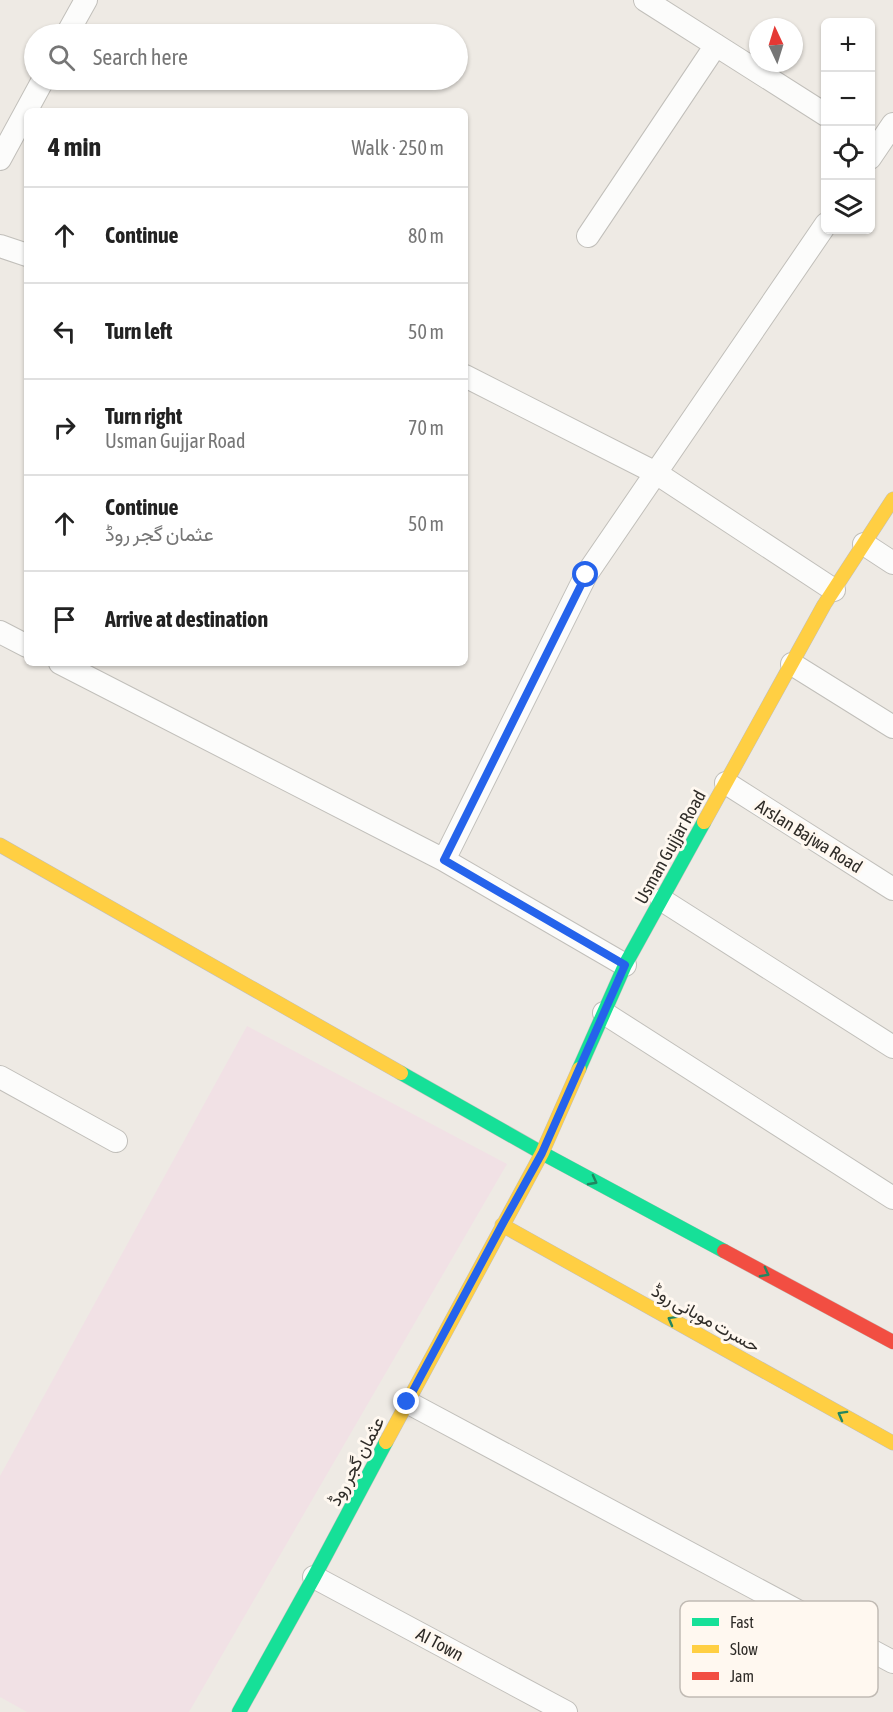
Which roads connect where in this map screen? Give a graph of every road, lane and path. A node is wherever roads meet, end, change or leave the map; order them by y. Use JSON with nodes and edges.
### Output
{"nodes":[{"id":1,"x":86,"y":0,"type":"edge"},
{"id":2,"x":645,"y":0,"type":"edge"},
{"id":3,"x":73,"y":24,"type":"edge"},
{"id":4,"x":716,"y":45,"type":"junction"},
{"id":5,"x":38,"y":90,"type":"edge"},
{"id":6,"x":28,"y":108,"type":"edge"},
{"id":7,"x":821,"y":112,"type":"edge"},
{"id":8,"x":24,"y":115,"type":"edge"},
{"id":9,"x":893,"y":124,"type":"edge"},
{"id":10,"x":878,"y":151,"type":"edge"},
{"id":11,"x":0,"y":159,"type":"edge"},
{"id":12,"x":821,"y":230,"type":"edge"},
{"id":13,"x":588,"y":236,"type":"dead end"},
{"id":14,"x":0,"y":246,"type":"edge"},
{"id":15,"x":24,"y":254,"type":"edge"},
{"id":16,"x":468,"y":378,"type":"edge"},
{"id":17,"x":656,"y":473,"type":"junction"},
{"id":18,"x":893,"y":499,"type":"edge"},
{"id":19,"x":864,"y":544,"type":"junction"},
{"id":20,"x":893,"y":563,"type":"edge"},
{"id":21,"x":834,"y":590,"type":"junction"},
{"id":22,"x":0,"y":632,"type":"edge"},
{"id":23,"x":24,"y":644,"type":"edge"},
{"id":24,"x":792,"y":664,"type":"junction"},
{"id":25,"x":66,"y":666,"type":"edge"},
{"id":26,"x":893,"y":727,"type":"edge"},
{"id":27,"x":726,"y":783,"type":"junction"},
{"id":28,"x":0,"y":845,"type":"edge"},
{"id":29,"x":444,"y":860,"type":"junction"},
{"id":30,"x":893,"y":889,"type":"edge"},
{"id":31,"x":662,"y":900,"type":"junction"},
{"id":32,"x":625,"y":965,"type":"junction"},
{"id":33,"x":604,"y":1013,"type":"junction"},
{"id":34,"x":893,"y":1047,"type":"edge"},
{"id":35,"x":0,"y":1077,"type":"edge"},
{"id":36,"x":116,"y":1141,"type":"dead end"},
{"id":37,"x":542,"y":1153,"type":"junction"},
{"id":38,"x":893,"y":1198,"type":"edge"},
{"id":39,"x":502,"y":1225,"type":"junction"},
{"id":40,"x":893,"y":1342,"type":"edge"},
{"id":41,"x":407,"y":1402,"type":"junction"},
{"id":42,"x":893,"y":1443,"type":"edge"},
{"id":43,"x":314,"y":1577,"type":"junction"},
{"id":44,"x":779,"y":1601,"type":"edge"},
{"id":45,"x":878,"y":1654,"type":"edge"},
{"id":46,"x":893,"y":1662,"type":"edge"},
{"id":47,"x":239,"y":1712,"type":"edge"},
{"id":48,"x":566,"y":1712,"type":"edge"}],
"edges":[{"from":1,"to":3,"type":"street"},
{"from":2,"to":4,"type":"street"},
{"from":4,"to":7,"type":"street"},
{"from":4,"to":13,"type":"street"},
{"from":5,"to":6,"type":"street"},
{"from":8,"to":11,"type":"street"},
{"from":9,"to":10,"type":"street"},
{"from":12,"to":17,"type":"street"},
{"from":14,"to":15,"type":"street"},
{"from":16,"to":17,"type":"street"},
{"from":17,"to":21,"type":"street"},
{"from":17,"to":29,"type":"street"},
{"from":18,"to":19,"type":"street","name":"Usman Gujjar Road"},
{"from":19,"to":20,"type":"street"},
{"from":19,"to":21,"type":"street","name":"Usman Gujjar Road"},
{"from":21,"to":24,"type":"street","name":"Usman Gujjar Road"},
{"from":22,"to":23,"type":"street"},
{"from":24,"to":26,"type":"street"},
{"from":24,"to":27,"type":"street","name":"Usman Gujjar Road"},
{"from":25,"to":29,"type":"street"},
{"from":27,"to":30,"type":"street","name":"Arslan Bajwa Road"},
{"from":27,"to":31,"type":"street","name":"Usman Gujjar Road"},
{"from":28,"to":37,"type":"street"},
{"from":29,"to":32,"type":"street"},
{"from":31,"to":32,"type":"street","name":"Usman Gujjar Road"},
{"from":31,"to":34,"type":"street"},
{"from":32,"to":33,"type":"street","name":"Usman Gujjar Road"},
{"from":33,"to":37,"type":"street","name":"Usman Gujjar Road"},
{"from":33,"to":38,"type":"street"},
{"from":35,"to":36,"type":"street"},
{"from":37,"to":39,"type":"street","name":"Usman Gujjar Road"},
{"from":37,"to":40,"type":"street","one_way":true},
{"from":39,"to":41,"type":"street","name":"عثمان گجر روڈ"},
{"from":42,"to":39,"type":"street","name":"حسرت موہانی روڈ","one_way":true},
{"from":41,"to":43,"type":"street","name":"عثمان گجر روڈ"},
{"from":41,"to":44,"type":"street"},
{"from":43,"to":47,"type":"street","name":"عثمان گجر روڈ"},
{"from":43,"to":48,"type":"street","name":"AI Town"},
{"from":45,"to":46,"type":"street"}]}
